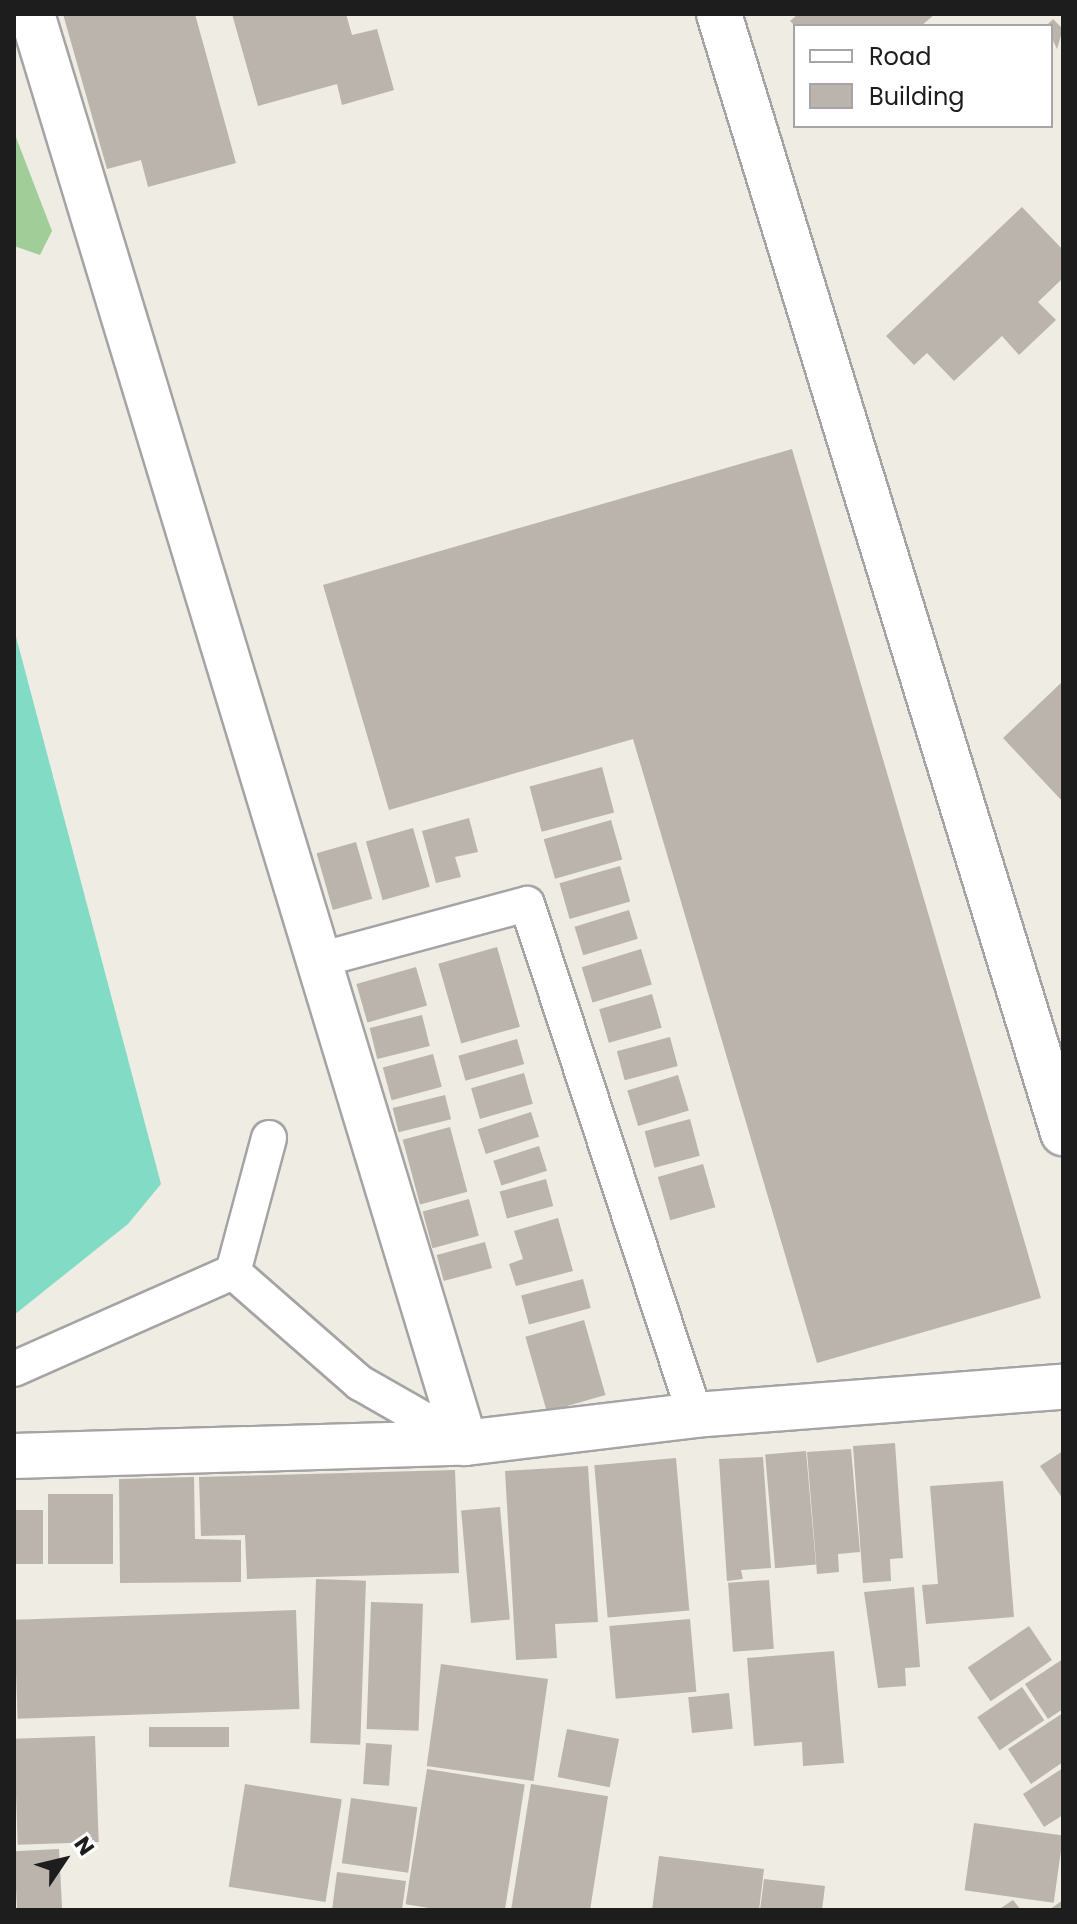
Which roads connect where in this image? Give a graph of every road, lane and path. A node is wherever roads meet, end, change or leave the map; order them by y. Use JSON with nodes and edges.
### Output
{"nodes":[{"id":1,"x":32,"y":14,"type":"edge"},
{"id":2,"x":719,"y":14,"type":"edge"},
{"id":3,"x":319,"y":960,"type":"junction"},
{"id":4,"x":1063,"y":1133,"type":"edge"},
{"id":5,"x":269,"y":1138,"type":"dead end"},
{"id":6,"x":233,"y":1272,"type":"junction"},
{"id":7,"x":14,"y":1369,"type":"edge"},
{"id":8,"x":1063,"y":1387,"type":"edge"},
{"id":9,"x":695,"y":1415,"type":"junction"},
{"id":10,"x":465,"y":1443,"type":"junction"},
{"id":11,"x":14,"y":1456,"type":"edge"}],
"edges":[{"from":1,"to":3,"type":"street"},
{"from":2,"to":4,"type":"street"},
{"from":3,"to":9,"type":"lane"},
{"from":3,"to":10,"type":"street"},
{"from":5,"to":6,"type":"lane"},
{"from":6,"to":7,"type":"lane"},
{"from":6,"to":10,"type":"lane"},
{"from":8,"to":9,"type":"street"},
{"from":9,"to":10,"type":"street"},
{"from":10,"to":11,"type":"street"}]}
